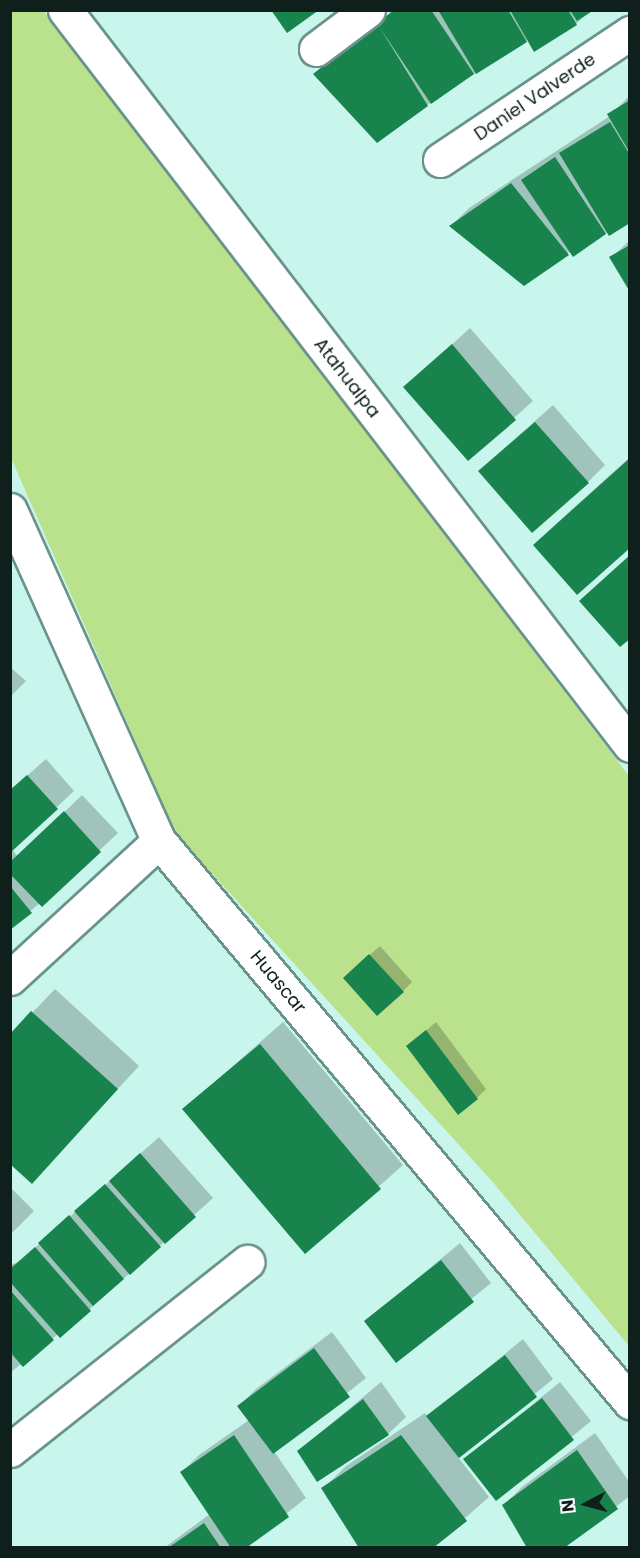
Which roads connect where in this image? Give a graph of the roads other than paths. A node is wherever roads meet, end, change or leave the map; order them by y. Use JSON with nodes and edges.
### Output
{"nodes":[{"id":1,"x":65,"y":10,"type":"edge"},
{"id":2,"x":363,"y":12,"type":"edge"},
{"id":3,"x":630,"y":33,"type":"edge"},
{"id":4,"x":316,"y":49,"type":"dead end"},
{"id":5,"x":440,"y":160,"type":"dead end"},
{"id":6,"x":10,"y":510,"type":"edge"},
{"id":7,"x":630,"y":745,"type":"edge"},
{"id":8,"x":159,"y":841,"type":"junction"},
{"id":9,"x":10,"y":978,"type":"edge"},
{"id":10,"x":247,"y":1262,"type":"dead end"},
{"id":11,"x":630,"y":1402,"type":"edge"},
{"id":12,"x":10,"y":1450,"type":"edge"}],
"edges":[{"from":1,"to":7,"type":"street","name":"Atahualpa"},
{"from":2,"to":4,"type":"street"},
{"from":3,"to":5,"type":"street","name":"Daniel Valverde"},
{"from":6,"to":8,"type":"street","name":"Huascar"},
{"from":8,"to":9,"type":"street"},
{"from":8,"to":11,"type":"street","name":"Huascar"},
{"from":10,"to":12,"type":"street"}]}
